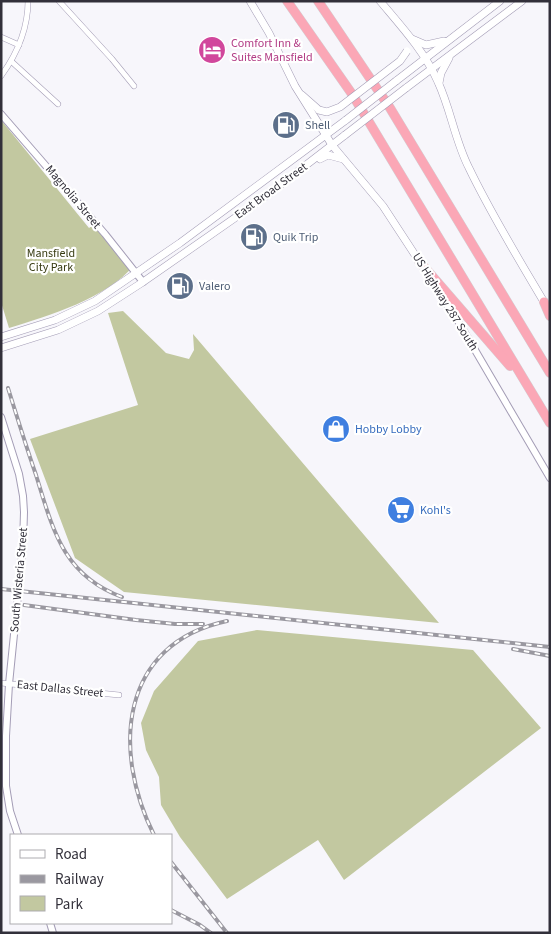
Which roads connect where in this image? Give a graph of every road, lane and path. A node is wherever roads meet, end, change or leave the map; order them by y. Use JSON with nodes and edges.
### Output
{"nodes":[{"id":1,"x":28,"y":1,"type":"edge"},
{"id":2,"x":59,"y":1,"type":"edge"},
{"id":3,"x":250,"y":1,"type":"edge"},
{"id":4,"x":287,"y":1,"type":"edge"},
{"id":5,"x":318,"y":1,"type":"edge"},
{"id":6,"x":380,"y":1,"type":"edge"},
{"id":7,"x":500,"y":1,"type":"edge"},
{"id":8,"x":522,"y":1,"type":"edge"},
{"id":9,"x":1,"y":37,"type":"edge"},
{"id":10,"x":409,"y":37,"type":"junction"},
{"id":11,"x":449,"y":39,"type":"junction"},
{"id":12,"x":19,"y":45,"type":"junction"},
{"id":13,"x":451,"y":55,"type":"junction"},
{"id":14,"x":424,"y":59,"type":"junction"},
{"id":15,"x":12,"y":62,"type":"junction"},
{"id":16,"x":431,"y":69,"type":"junction"},
{"id":17,"x":1,"y":76,"type":"edge"},
{"id":18,"x":439,"y":83,"type":"junction"},
{"id":19,"x":134,"y":86,"type":"dead end"},
{"id":20,"x":299,"y":93,"type":"junction"},
{"id":21,"x":58,"y":104,"type":"dead end"},
{"id":22,"x":1,"y":114,"type":"edge"},
{"id":23,"x":326,"y":135,"type":"junction"},
{"id":24,"x":332,"y":145,"type":"junction"},
{"id":25,"x":345,"y":159,"type":"junction"},
{"id":26,"x":308,"y":164,"type":"junction"},
{"id":27,"x":254,"y":188,"type":"junction"},
{"id":28,"x":262,"y":199,"type":"junction"},
{"id":29,"x":180,"y":244,"type":"junction"},
{"id":30,"x":186,"y":252,"type":"junction"},
{"id":31,"x":419,"y":261,"type":"junction"},
{"id":32,"x":137,"y":274,"type":"junction"},
{"id":33,"x":143,"y":282,"type":"junction"},
{"id":34,"x":95,"y":301,"type":"junction"},
{"id":35,"x":544,"y":302,"type":"junction"},
{"id":36,"x":98,"y":311,"type":"junction"},
{"id":37,"x":550,"y":311,"type":"edge"},
{"id":38,"x":550,"y":316,"type":"edge"},
{"id":39,"x":55,"y":320,"type":"junction"},
{"id":40,"x":58,"y":330,"type":"junction"},
{"id":41,"x":1,"y":337,"type":"edge"},
{"id":42,"x":1,"y":348,"type":"edge"},
{"id":43,"x":550,"y":373,"type":"edge"},
{"id":44,"x":526,"y":384,"type":"junction"},
{"id":45,"x":1,"y":417,"type":"edge"},
{"id":46,"x":550,"y":423,"type":"edge"},
{"id":47,"x":550,"y":478,"type":"edge"},
{"id":48,"x":1,"y":683,"type":"edge"},
{"id":49,"x":9,"y":684,"type":"junction"},
{"id":50,"x":119,"y":695,"type":"dead end"},
{"id":51,"x":18,"y":834,"type":"edge"}],
"edges":[{"from":1,"to":12,"type":"street"},
{"from":2,"to":19,"type":"street"},
{"from":3,"to":20,"type":"main road","name":"US Highway 287 South"},
{"from":4,"to":44,"type":"highway"},
{"from":5,"to":43,"type":"highway"},
{"from":6,"to":10,"type":"main road"},
{"from":7,"to":11,"type":"main road","name":"East Broad Street"},
{"from":8,"to":13,"type":"main road","name":"East Broad Street"},
{"from":9,"to":12,"type":"street"},
{"from":10,"to":11,"type":"main road"},
{"from":10,"to":14,"type":"main road"},
{"from":10,"to":20,"type":"main road","bridge":true},
{"from":11,"to":14,"type":"main road","name":"East Broad Street"},
{"from":12,"to":15,"type":"street"},
{"from":13,"to":16,"type":"main road","name":"East Broad Street"},
{"from":13,"to":18,"type":"main road"},
{"from":14,"to":16,"type":"main road"},
{"from":14,"to":23,"type":"main road","name":"East Broad Street","bridge":true},
{"from":15,"to":17,"type":"street"},
{"from":15,"to":21,"type":"street"},
{"from":16,"to":18,"type":"main road"},
{"from":16,"to":24,"type":"main road","name":"East Broad Street","bridge":true},
{"from":18,"to":35,"type":"main road"},
{"from":20,"to":23,"type":"main road","name":"US Highway 287 South"},
{"from":22,"to":32,"type":"street","name":"Magnolia Street"},
{"from":23,"to":24,"type":"main road","name":"US Highway 287 South"},
{"from":23,"to":27,"type":"main road","name":"East Broad Street"},
{"from":24,"to":25,"type":"main road","name":"US Highway 287 South"},
{"from":24,"to":26,"type":"main road","name":"East Broad Street"},
{"from":25,"to":26,"type":"main road"},
{"from":25,"to":31,"type":"main road","name":"US Highway 287 South"},
{"from":26,"to":28,"type":"main road","name":"East Broad Street"},
{"from":27,"to":28,"type":"main road"},
{"from":27,"to":29,"type":"main road","name":"East Broad Street"},
{"from":28,"to":30,"type":"main road","name":"East Broad Street"},
{"from":29,"to":30,"type":"main road"},
{"from":29,"to":32,"type":"main road","name":"East Broad Street"},
{"from":30,"to":33,"type":"main road","name":"East Broad Street"},
{"from":31,"to":44,"type":"highway"},
{"from":31,"to":47,"type":"street","name":"US Highway 287 South"},
{"from":32,"to":33,"type":"street","name":"Magnolia Street"},
{"from":32,"to":34,"type":"main road","name":"East Broad Street"},
{"from":33,"to":36,"type":"main road","name":"East Broad Street"},
{"from":34,"to":36,"type":"main road"},
{"from":34,"to":39,"type":"main road","name":"East Broad Street"},
{"from":35,"to":37,"type":"street"},
{"from":35,"to":38,"type":"highway"},
{"from":36,"to":40,"type":"main road","name":"East Broad Street"},
{"from":39,"to":40,"type":"main road"},
{"from":39,"to":41,"type":"main road","name":"East Broad Street"},
{"from":40,"to":42,"type":"main road","name":"East Broad Street"},
{"from":44,"to":46,"type":"highway"},
{"from":45,"to":49,"type":"street","name":"South Wisteria Street"},
{"from":48,"to":49,"type":"street","name":"East Dallas Street"},
{"from":49,"to":50,"type":"street","name":"East Dallas Street"},
{"from":49,"to":51,"type":"street","name":"South Wisteria Street"}]}
